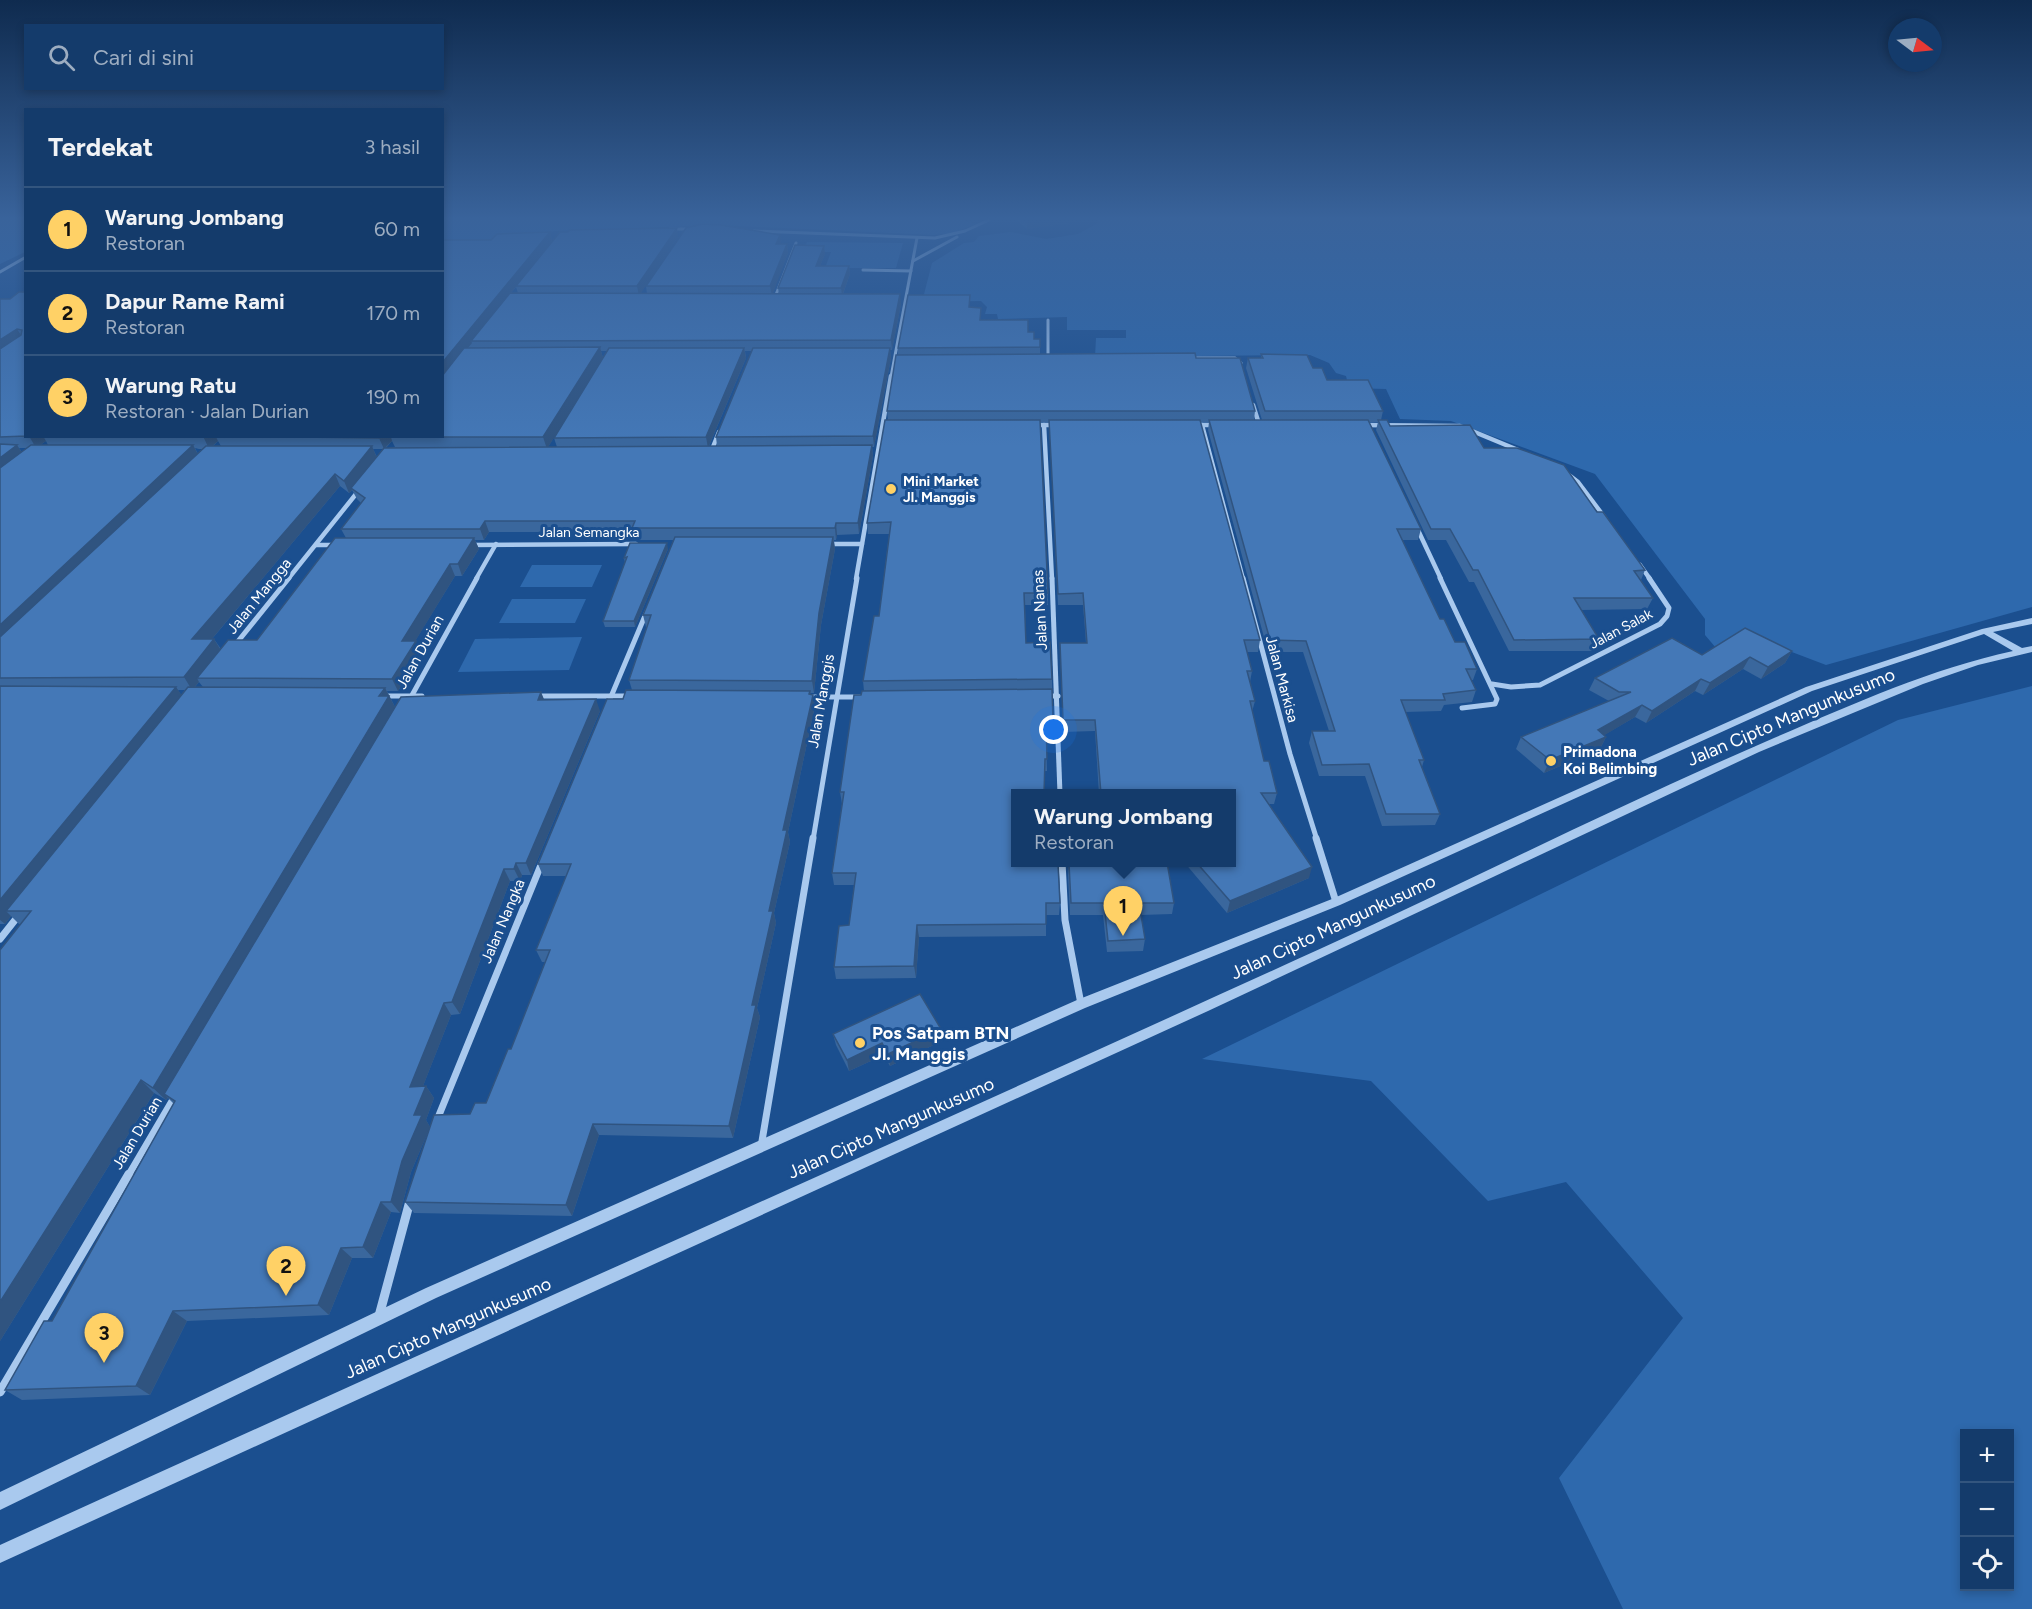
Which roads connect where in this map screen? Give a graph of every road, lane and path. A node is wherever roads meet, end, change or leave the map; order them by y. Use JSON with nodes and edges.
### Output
{"nodes":[{"id":1,"x":776,"y":295,"type":"edge"},
{"id":2,"x":906,"y":295,"type":"edge"},
{"id":3,"x":763,"y":300,"type":"edge"},
{"id":4,"x":774,"y":300,"type":"junction"},
{"id":5,"x":786,"y":300,"type":"edge"},
{"id":6,"x":1047,"y":320,"type":"dead end"},
{"id":7,"x":1189,"y":358,"type":"edge"},
{"id":8,"x":1036,"y":360,"type":"edge"},
{"id":9,"x":1048,"y":360,"type":"junction"},
{"id":10,"x":1060,"y":360,"type":"edge"},
{"id":11,"x":894,"y":361,"type":"junction"},
{"id":12,"x":906,"y":361,"type":"edge"},
{"id":13,"x":1244,"y":373,"type":"edge"},
{"id":14,"x":1252,"y":404,"type":"edge"},
{"id":15,"x":1259,"y":424,"type":"junction"},
{"id":16,"x":1270,"y":424,"type":"edge"},
{"id":17,"x":1020,"y":425,"type":"edge"},
{"id":18,"x":1044,"y":425,"type":"junction"},
{"id":19,"x":1066,"y":425,"type":"edge"},
{"id":20,"x":1191,"y":425,"type":"edge"},
{"id":21,"x":1202,"y":425,"type":"junction"},
{"id":22,"x":1225,"y":425,"type":"edge"},
{"id":23,"x":1247,"y":425,"type":"edge"},
{"id":24,"x":1357,"y":425,"type":"edge"},
{"id":25,"x":1368,"y":425,"type":"junction"},
{"id":26,"x":882,"y":426,"type":"junction"},
{"id":27,"x":893,"y":426,"type":"edge"},
{"id":28,"x":720,"y":430,"type":"edge"},
{"id":29,"x":1373,"y":436,"type":"edge"},
{"id":30,"x":866,"y":451,"type":"edge"},
{"id":31,"x":878,"y":451,"type":"junction"},
{"id":32,"x":699,"y":452,"type":"edge"},
{"id":33,"x":711,"y":452,"type":"junction"},
{"id":34,"x":723,"y":452,"type":"edge"},
{"id":35,"x":1528,"y":455,"type":"edge"},
{"id":36,"x":1558,"y":468,"type":"edge"},
{"id":37,"x":365,"y":482,"type":"edge"},
{"id":38,"x":1414,"y":522,"type":"edge"},
{"id":39,"x":1613,"y":528,"type":"edge"},
{"id":40,"x":496,"y":544,"type":"junction"},
{"id":41,"x":639,"y":544,"type":"edge"},
{"id":42,"x":815,"y":544,"type":"edge"},
{"id":43,"x":862,"y":544,"type":"junction"},
{"id":44,"x":316,"y":545,"type":"junction"},
{"id":45,"x":338,"y":545,"type":"edge"},
{"id":46,"x":462,"y":545,"type":"edge"},
{"id":47,"x":1634,"y":557,"type":"edge"},
{"id":48,"x":652,"y":598,"type":"edge"},
{"id":49,"x":2032,"y":621,"type":"edge"},
{"id":50,"x":1984,"y":631,"type":"junction"},
{"id":51,"x":233,"y":648,"type":"edge"},
{"id":52,"x":2026,"y":650,"type":"edge"},
{"id":53,"x":1492,"y":684,"type":"junction"},
{"id":54,"x":375,"y":696,"type":"edge"},
{"id":55,"x":411,"y":696,"type":"junction"},
{"id":56,"x":434,"y":696,"type":"edge"},
{"id":57,"x":529,"y":696,"type":"edge"},
{"id":58,"x":611,"y":696,"type":"junction"},
{"id":59,"x":635,"y":696,"type":"edge"},
{"id":60,"x":1035,"y":696,"type":"edge"},
{"id":61,"x":1058,"y":696,"type":"junction"},
{"id":62,"x":800,"y":697,"type":"edge"},
{"id":63,"x":871,"y":697,"type":"edge"},
{"id":64,"x":836,"y":698,"type":"junction"},
{"id":65,"x":405,"y":706,"type":"edge"},
{"id":66,"x":607,"y":707,"type":"edge"},
{"id":67,"x":1462,"y":708,"type":"edge"},
{"id":68,"x":1060,"y":789,"type":"edge"},
{"id":69,"x":549,"y":847,"type":"edge"},
{"id":70,"x":1062,"y":867,"type":"edge"},
{"id":71,"x":1336,"y":902,"type":"junction"},
{"id":72,"x":22,"y":912,"type":"edge"},
{"id":73,"x":0,"y":939,"type":"edge"},
{"id":74,"x":1081,"y":1004,"type":"junction"},
{"id":75,"x":181,"y":1085,"type":"edge"},
{"id":76,"x":432,"y":1132,"type":"edge"},
{"id":77,"x":761,"y":1147,"type":"junction"},
{"id":78,"x":411,"y":1198,"type":"edge"},
{"id":79,"x":378,"y":1317,"type":"junction"},
{"id":80,"x":0,"y":1392,"type":"edge"},
{"id":81,"x":0,"y":1502,"type":"edge"},
{"id":82,"x":0,"y":1554,"type":"edge"}],
"edges":[{"from":1,"to":4,"type":"street"},
{"from":2,"to":11,"type":"street","name":"Jalan Manggis"},
{"from":3,"to":4,"type":"street"},
{"from":4,"to":5,"type":"street"},
{"from":6,"to":9,"type":"street"},
{"from":7,"to":13,"type":"street"},
{"from":8,"to":9,"type":"street"},
{"from":9,"to":10,"type":"street"},
{"from":11,"to":12,"type":"street"},
{"from":11,"to":26,"type":"street","name":"Jalan Manggis"},
{"from":14,"to":15,"type":"street"},
{"from":15,"to":16,"type":"street"},
{"from":15,"to":23,"type":"street"},
{"from":17,"to":18,"type":"street"},
{"from":18,"to":19,"type":"street"},
{"from":18,"to":61,"type":"street","name":"Jalan Nanas"},
{"from":20,"to":21,"type":"street"},
{"from":21,"to":22,"type":"street"},
{"from":21,"to":71,"type":"street","name":"Jalan Markisa"},
{"from":24,"to":25,"type":"street"},
{"from":25,"to":29,"type":"street"},
{"from":25,"to":35,"type":"street"},
{"from":26,"to":27,"type":"street"},
{"from":26,"to":31,"type":"street","name":"Jalan Manggis"},
{"from":28,"to":33,"type":"street"},
{"from":30,"to":31,"type":"street"},
{"from":31,"to":43,"type":"street","name":"Jalan Manggis"},
{"from":32,"to":33,"type":"street"},
{"from":33,"to":34,"type":"street"},
{"from":36,"to":39,"type":"street"},
{"from":37,"to":44,"type":"street","name":"Jalan Mangga"},
{"from":38,"to":53,"type":"street"},
{"from":40,"to":41,"type":"street","name":"Jalan Semangka"},
{"from":40,"to":46,"type":"street","name":"Jalan Semangka"},
{"from":40,"to":55,"type":"street","name":"Jalan Durian"},
{"from":42,"to":43,"type":"street"},
{"from":43,"to":64,"type":"street","name":"Jalan Manggis"},
{"from":44,"to":45,"type":"street"},
{"from":44,"to":51,"type":"street","name":"Jalan Mangga"},
{"from":47,"to":53,"type":"street","name":"Jalan Salak"},
{"from":48,"to":58,"type":"street"},
{"from":49,"to":50,"type":"street","name":"Jalan Cipto Mangunkusumo"},
{"from":50,"to":52,"type":"street"},
{"from":50,"to":71,"type":"street","name":"Jalan Cipto Mangunkusumo"},
{"from":52,"to":82,"type":"street","name":"Jalan Cipto Mangunkusumo"},
{"from":53,"to":67,"type":"street"},
{"from":54,"to":55,"type":"street"},
{"from":55,"to":56,"type":"street"},
{"from":55,"to":65,"type":"street","name":"Jalan Durian"},
{"from":57,"to":58,"type":"street"},
{"from":58,"to":59,"type":"street"},
{"from":58,"to":66,"type":"street"},
{"from":60,"to":61,"type":"street"},
{"from":61,"to":68,"type":"street","name":"Jalan Nanas"},
{"from":62,"to":64,"type":"street"},
{"from":63,"to":64,"type":"street"},
{"from":64,"to":77,"type":"street","name":"Jalan Manggis"},
{"from":69,"to":76,"type":"street","name":"Jalan Nangka"},
{"from":70,"to":74,"type":"street"},
{"from":71,"to":74,"type":"street","name":"Jalan Cipto Mangunkusumo"},
{"from":72,"to":73,"type":"street"},
{"from":74,"to":77,"type":"street","name":"Jalan Cipto Mangunkusumo"},
{"from":75,"to":80,"type":"street","name":"Jalan Durian"},
{"from":77,"to":79,"type":"street","name":"Jalan Cipto Mangunkusumo"},
{"from":78,"to":79,"type":"street"},
{"from":79,"to":81,"type":"street","name":"Jalan Cipto Mangunkusumo"}]}
